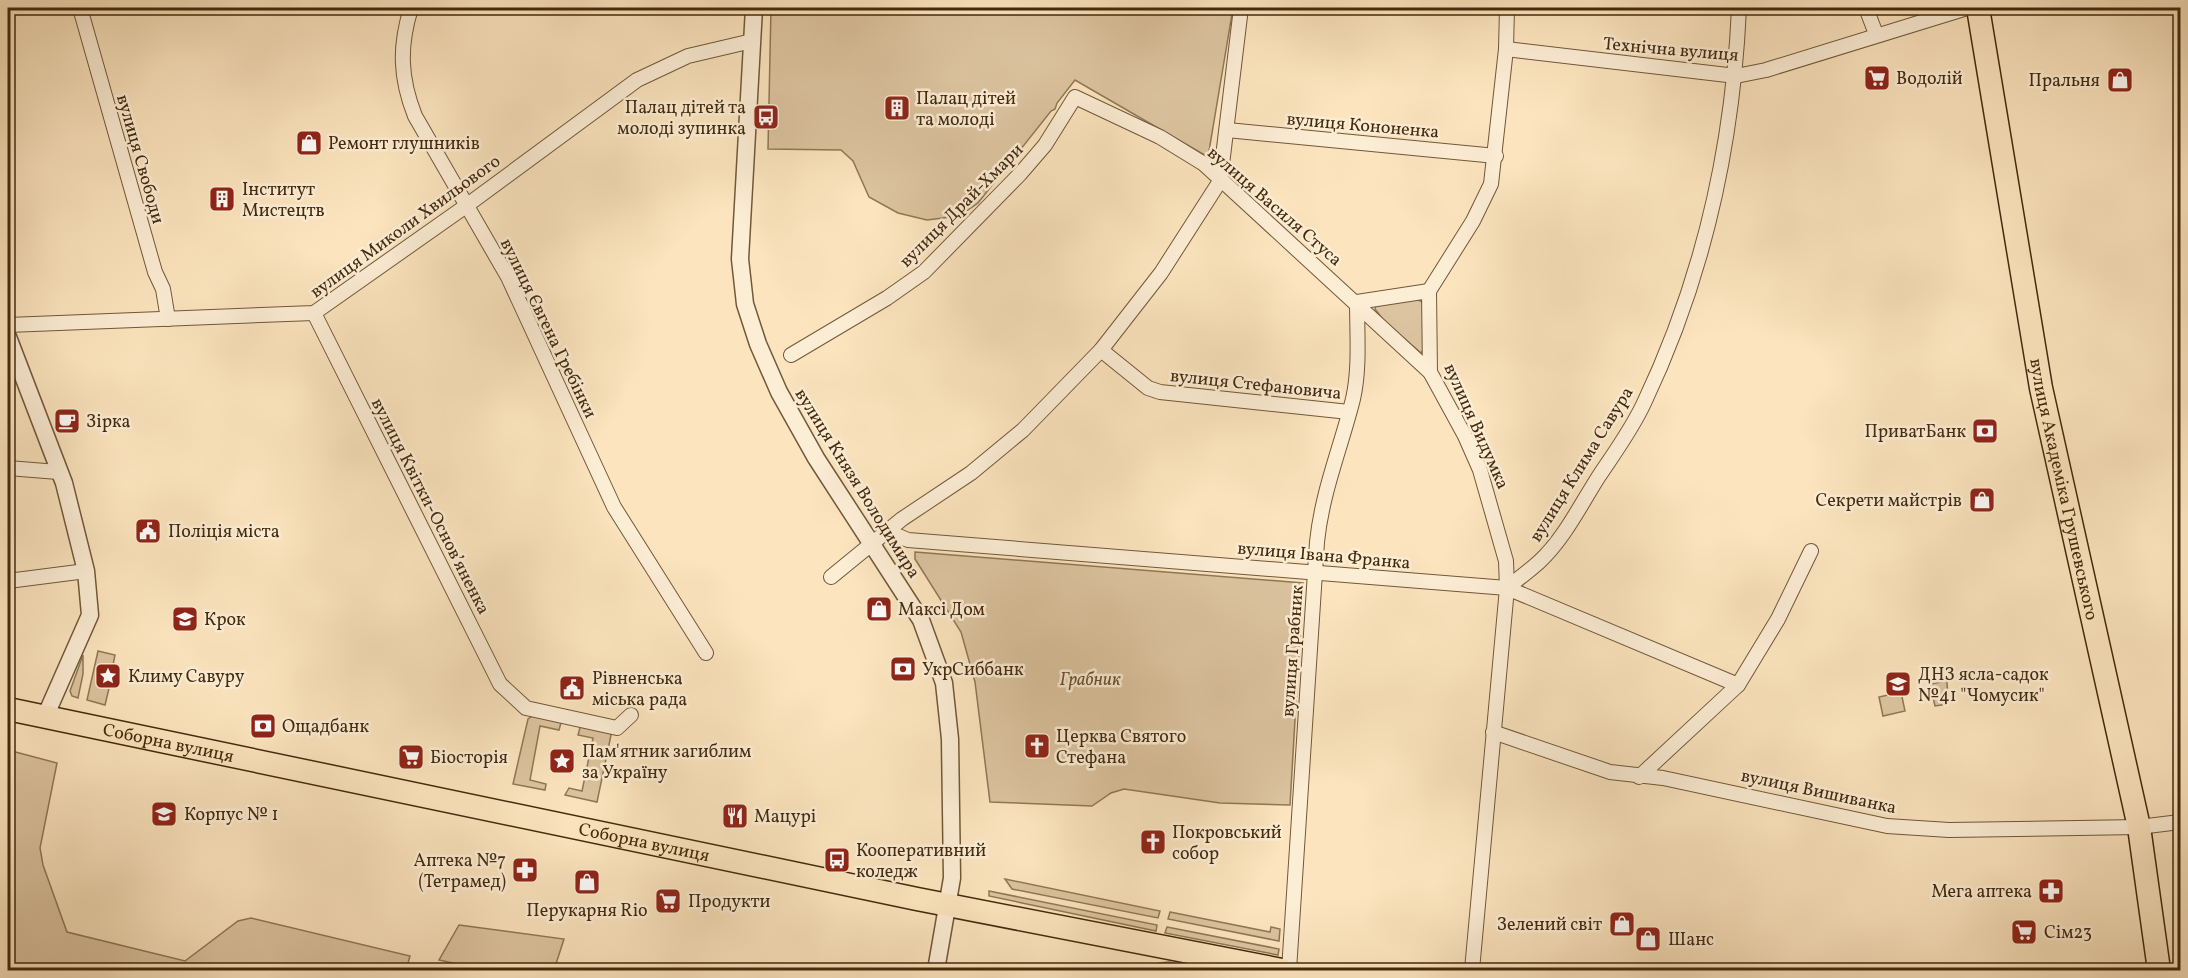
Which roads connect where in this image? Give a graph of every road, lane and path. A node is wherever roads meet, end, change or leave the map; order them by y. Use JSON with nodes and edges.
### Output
{"nodes":[{"id":1,"x":80,"y":8,"type":"edge"},
{"id":2,"x":411,"y":8,"type":"edge"},
{"id":3,"x":754,"y":8,"type":"edge"},
{"id":4,"x":1241,"y":8,"type":"edge"},
{"id":5,"x":1507,"y":8,"type":"edge"},
{"id":6,"x":1739,"y":8,"type":"edge"},
{"id":7,"x":1866,"y":8,"type":"edge"},
{"id":8,"x":1966,"y":8,"type":"edge"},
{"id":9,"x":1978,"y":8,"type":"edge"},
{"id":10,"x":1876,"y":34,"type":"junction"},
{"id":11,"x":752,"y":40,"type":"junction"},
{"id":12,"x":1506,"y":49,"type":"junction"},
{"id":13,"x":1736,"y":76,"type":"junction"},
{"id":14,"x":1075,"y":97,"type":"joint"},
{"id":15,"x":1227,"y":130,"type":"junction"},
{"id":16,"x":1496,"y":156,"type":"junction"},
{"id":17,"x":1220,"y":181,"type":"junction"},
{"id":18,"x":466,"y":206,"type":"junction"},
{"id":19,"x":1429,"y":291,"type":"junction"},
{"id":20,"x":1357,"y":302,"type":"junction"},
{"id":21,"x":314,"y":313,"type":"junction"},
{"id":22,"x":168,"y":319,"type":"junction"},
{"id":23,"x":8,"y":325,"type":"edge"},
{"id":24,"x":8,"y":337,"type":"edge"},
{"id":25,"x":1101,"y":350,"type":"junction"},
{"id":26,"x":791,"y":355,"type":"dead end"},
{"id":27,"x":1430,"y":372,"type":"junction"},
{"id":28,"x":1349,"y":412,"type":"junction"},
{"id":29,"x":8,"y":468,"type":"edge"},
{"id":30,"x":58,"y":472,"type":"junction"},
{"id":31,"x":889,"y":532,"type":"junction"},
{"id":32,"x":872,"y":543,"type":"junction"},
{"id":33,"x":1811,"y":551,"type":"dead end"},
{"id":34,"x":86,"y":571,"type":"junction"},
{"id":35,"x":1315,"y":572,"type":"junction"},
{"id":36,"x":831,"y":577,"type":"dead end"},
{"id":37,"x":8,"y":581,"type":"edge"},
{"id":38,"x":1508,"y":588,"type":"junction"},
{"id":39,"x":706,"y":652,"type":"dead end"},
{"id":40,"x":1738,"y":685,"type":"junction"},
{"id":41,"x":8,"y":709,"type":"edge"},
{"id":42,"x":631,"y":715,"type":"dead end"},
{"id":43,"x":45,"y":717,"type":"junction"},
{"id":44,"x":1493,"y":732,"type":"junction"},
{"id":45,"x":1639,"y":777,"type":"junction"},
{"id":46,"x":2181,"y":822,"type":"edge"},
{"id":47,"x":2139,"y":827,"type":"junction"},
{"id":48,"x":947,"y":905,"type":"junction"},
{"id":49,"x":936,"y":970,"type":"edge"},
{"id":50,"x":1282,"y":970,"type":"edge"},
{"id":51,"x":1289,"y":970,"type":"edge"},
{"id":52,"x":1472,"y":970,"type":"edge"},
{"id":53,"x":2159,"y":970,"type":"edge"}],
"edges":[{"from":1,"to":22,"type":"street","name":"вулиця Свободи"},
{"from":2,"to":18,"type":"street","name":"вулиця Євгена Гребінки"},
{"from":3,"to":11,"type":"street","name":"вулиця Князя Володимира"},
{"from":4,"to":15,"type":"street"},
{"from":5,"to":12,"type":"street"},
{"from":6,"to":13,"type":"street","name":"вулиця Клима Савура"},
{"from":7,"to":10,"type":"street"},
{"from":8,"to":10,"type":"street","name":"Технічна вулиця"},
{"from":9,"to":47,"type":"main road","name":"вулиця Академіка Грушевського"},
{"from":10,"to":13,"type":"street","name":"Технічна вулиця"},
{"from":11,"to":18,"type":"street","name":"вулиця Миколи Хвильового"},
{"from":11,"to":32,"type":"street","name":"вулиця Князя Володимира"},
{"from":12,"to":13,"type":"street","name":"Технічна вулиця"},
{"from":12,"to":16,"type":"street"},
{"from":13,"to":38,"type":"street","name":"вулиця Клима Савура"},
{"from":14,"to":17,"type":"street","name":"вулиця Василя Стуса"},
{"from":14,"to":26,"type":"street","name":"вулиця Драй-Хмари"},
{"from":15,"to":16,"type":"street","name":"вулиця Кононенка"},
{"from":15,"to":17,"type":"street"},
{"from":16,"to":19,"type":"street"},
{"from":17,"to":20,"type":"street","name":"вулиця Василя Стуса"},
{"from":17,"to":25,"type":"street"},
{"from":18,"to":21,"type":"street","name":"вулиця Миколи Хвильового"},
{"from":18,"to":39,"type":"street","name":"вулиця Євгена Гребінки"},
{"from":19,"to":20,"type":"street"},
{"from":19,"to":27,"type":"street","name":"вулиця Видумка"},
{"from":20,"to":27,"type":"street","name":"вулиця Василя Стуса"},
{"from":20,"to":28,"type":"street","name":"вулиця Грабник"},
{"from":21,"to":22,"type":"street","name":"вулиця Миколи Хвильового"},
{"from":21,"to":42,"type":"street","name":"вулиця Квітки-Основʼяненка"},
{"from":22,"to":23,"type":"street","name":"вулиця Миколи Хвильового"},
{"from":24,"to":30,"type":"street"},
{"from":25,"to":28,"type":"street","name":"вулиця Стефановича"},
{"from":25,"to":31,"type":"street"},
{"from":27,"to":38,"type":"street","name":"вулиця Видумка"},
{"from":28,"to":35,"type":"street","name":"вулиця Грабник"},
{"from":29,"to":30,"type":"street"},
{"from":30,"to":34,"type":"street"},
{"from":31,"to":32,"type":"street"},
{"from":31,"to":35,"type":"street","name":"вулиця Івана Франка"},
{"from":32,"to":36,"type":"street"},
{"from":32,"to":48,"type":"street","name":"вулиця Князя Володимира"},
{"from":33,"to":40,"type":"street"},
{"from":34,"to":37,"type":"street"},
{"from":34,"to":43,"type":"street"},
{"from":35,"to":38,"type":"street","name":"вулиця Івана Франка"},
{"from":35,"to":51,"type":"street","name":"вулиця Грабник"},
{"from":38,"to":40,"type":"street","name":"вулиця Івана Франка"},
{"from":38,"to":44,"type":"street"},
{"from":40,"to":45,"type":"street"},
{"from":41,"to":43,"type":"main road","name":"Соборна вулиця"},
{"from":43,"to":48,"type":"main road","name":"Соборна вулиця"},
{"from":44,"to":45,"type":"street","name":"вулиця Вишиванка"},
{"from":44,"to":52,"type":"street"},
{"from":45,"to":47,"type":"street","name":"вулиця Вишиванка"},
{"from":46,"to":47,"type":"street","name":"вулиця Вишиванка"},
{"from":47,"to":53,"type":"main road","name":"вулиця Академіка Грушевського"},
{"from":48,"to":49,"type":"street","name":"вулиця Князя Володимира"},
{"from":48,"to":50,"type":"main road","name":"Соборна вулиця"}]}
